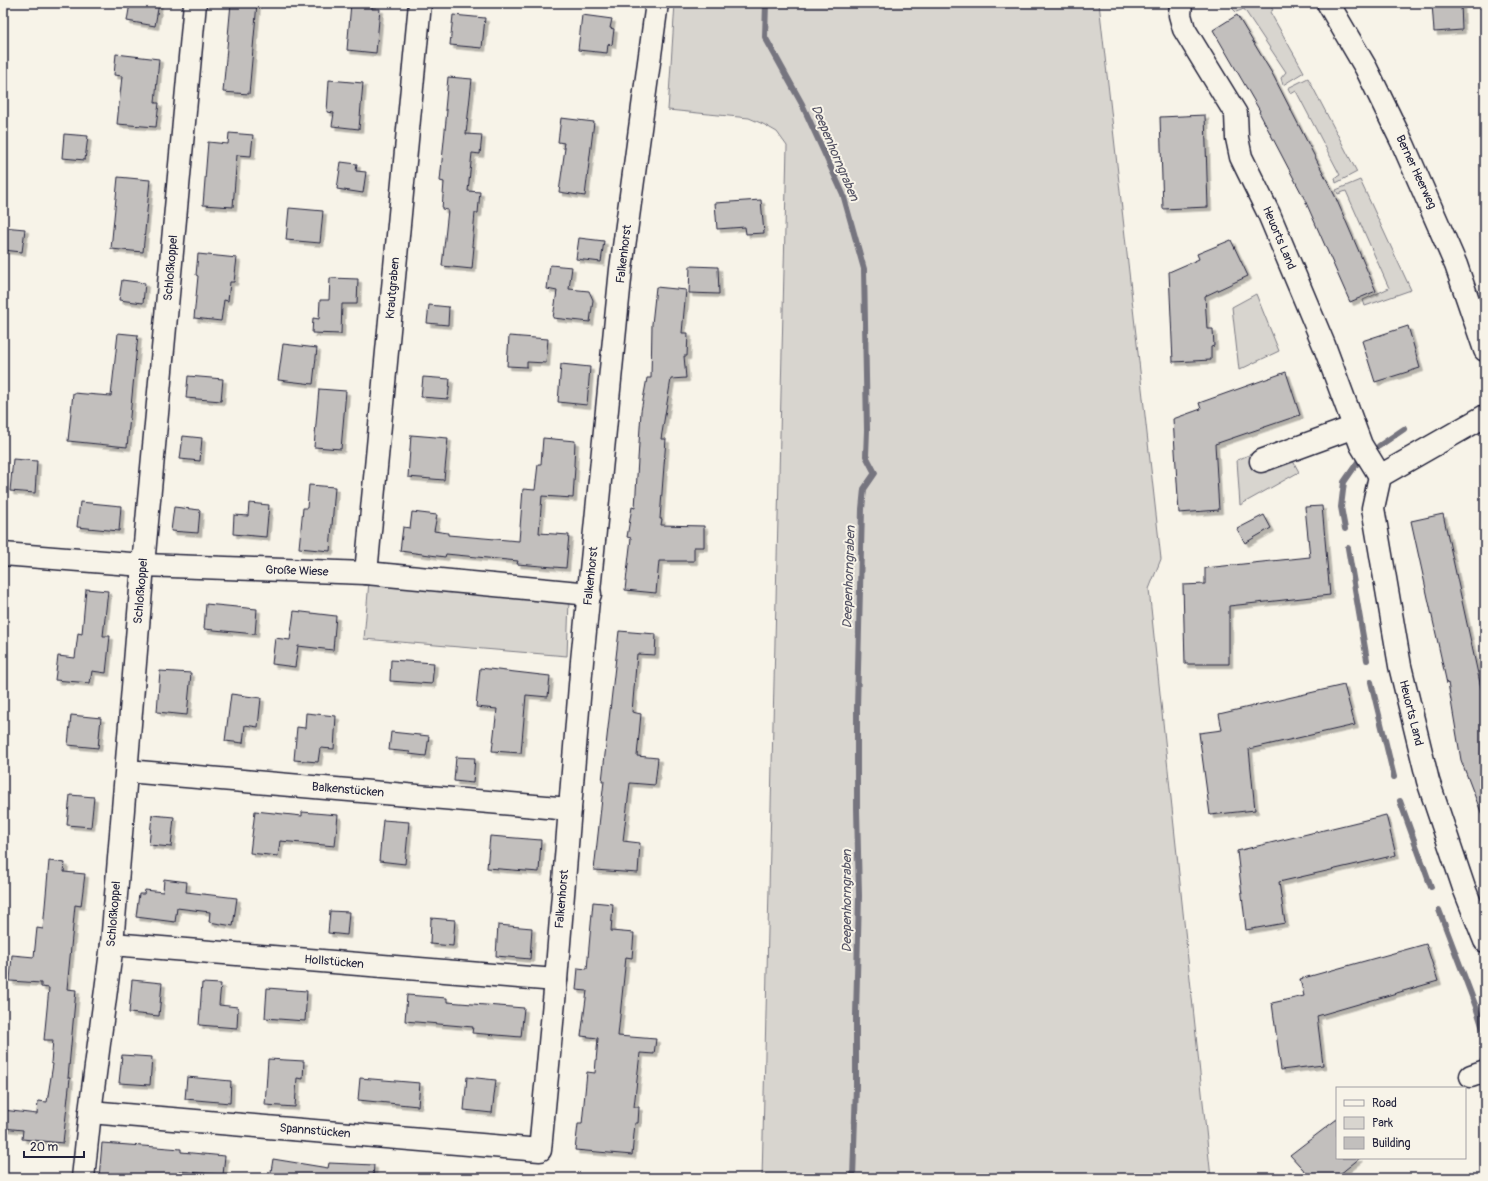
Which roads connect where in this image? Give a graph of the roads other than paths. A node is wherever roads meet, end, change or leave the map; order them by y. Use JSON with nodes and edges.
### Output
{"nodes":[{"id":1,"x":196,"y":3,"type":"edge"},
{"id":2,"x":420,"y":3,"type":"edge"},
{"id":3,"x":657,"y":3,"type":"edge"},
{"id":4,"x":1181,"y":3,"type":"edge"},
{"id":5,"x":1328,"y":3,"type":"edge"},
{"id":6,"x":1485,"y":350,"type":"edge"},
{"id":7,"x":1485,"y":416,"type":"edge"},
{"id":8,"x":1354,"y":427,"type":"junction"},
{"id":9,"x":1261,"y":461,"type":"dead end"},
{"id":10,"x":1380,"y":476,"type":"junction"},
{"id":11,"x":3,"y":554,"type":"edge"},
{"id":12,"x":143,"y":565,"type":"junction"},
{"id":13,"x":366,"y":573,"type":"junction"},
{"id":14,"x":590,"y":594,"type":"junction"},
{"id":15,"x":127,"y":771,"type":"junction"},
{"id":16,"x":570,"y":809,"type":"junction"},
{"id":17,"x":1485,"y":941,"type":"edge"},
{"id":18,"x":112,"y":944,"type":"junction"},
{"id":19,"x":556,"y":980,"type":"junction"},
{"id":20,"x":90,"y":1112,"type":"junction"},
{"id":21,"x":540,"y":1150,"type":"joint"},
{"id":22,"x":82,"y":1178,"type":"edge"}],
"edges":[{"from":1,"to":12,"type":"street","name":"Schloßkoppel"},
{"from":2,"to":13,"type":"street","name":"Krautgraben"},
{"from":3,"to":14,"type":"street","name":"Falkenhorst"},
{"from":4,"to":8,"type":"street","name":"Heuorts Land"},
{"from":5,"to":6,"type":"street","name":"Berner Heerweg"},
{"from":7,"to":10,"type":"street"},
{"from":8,"to":9,"type":"street"},
{"from":8,"to":10,"type":"street","name":"Heuorts Land"},
{"from":10,"to":17,"type":"street","name":"Heuorts Land"},
{"from":11,"to":12,"type":"street","name":"Große Wiese"},
{"from":12,"to":13,"type":"street","name":"Große Wiese"},
{"from":12,"to":15,"type":"street","name":"Schloßkoppel"},
{"from":13,"to":14,"type":"street","name":"Große Wiese"},
{"from":14,"to":16,"type":"street","name":"Falkenhorst"},
{"from":15,"to":16,"type":"street","name":"Balkenstücken"},
{"from":15,"to":18,"type":"street","name":"Schloßkoppel"},
{"from":16,"to":19,"type":"street","name":"Falkenhorst"},
{"from":18,"to":19,"type":"street","name":"Hollstücken"},
{"from":18,"to":20,"type":"street","name":"Schloßkoppel"},
{"from":19,"to":21,"type":"street","name":"Falkenhorst"},
{"from":20,"to":21,"type":"street","name":"Spannstücken"},
{"from":20,"to":22,"type":"street","name":"Schloßkoppel"}]}
